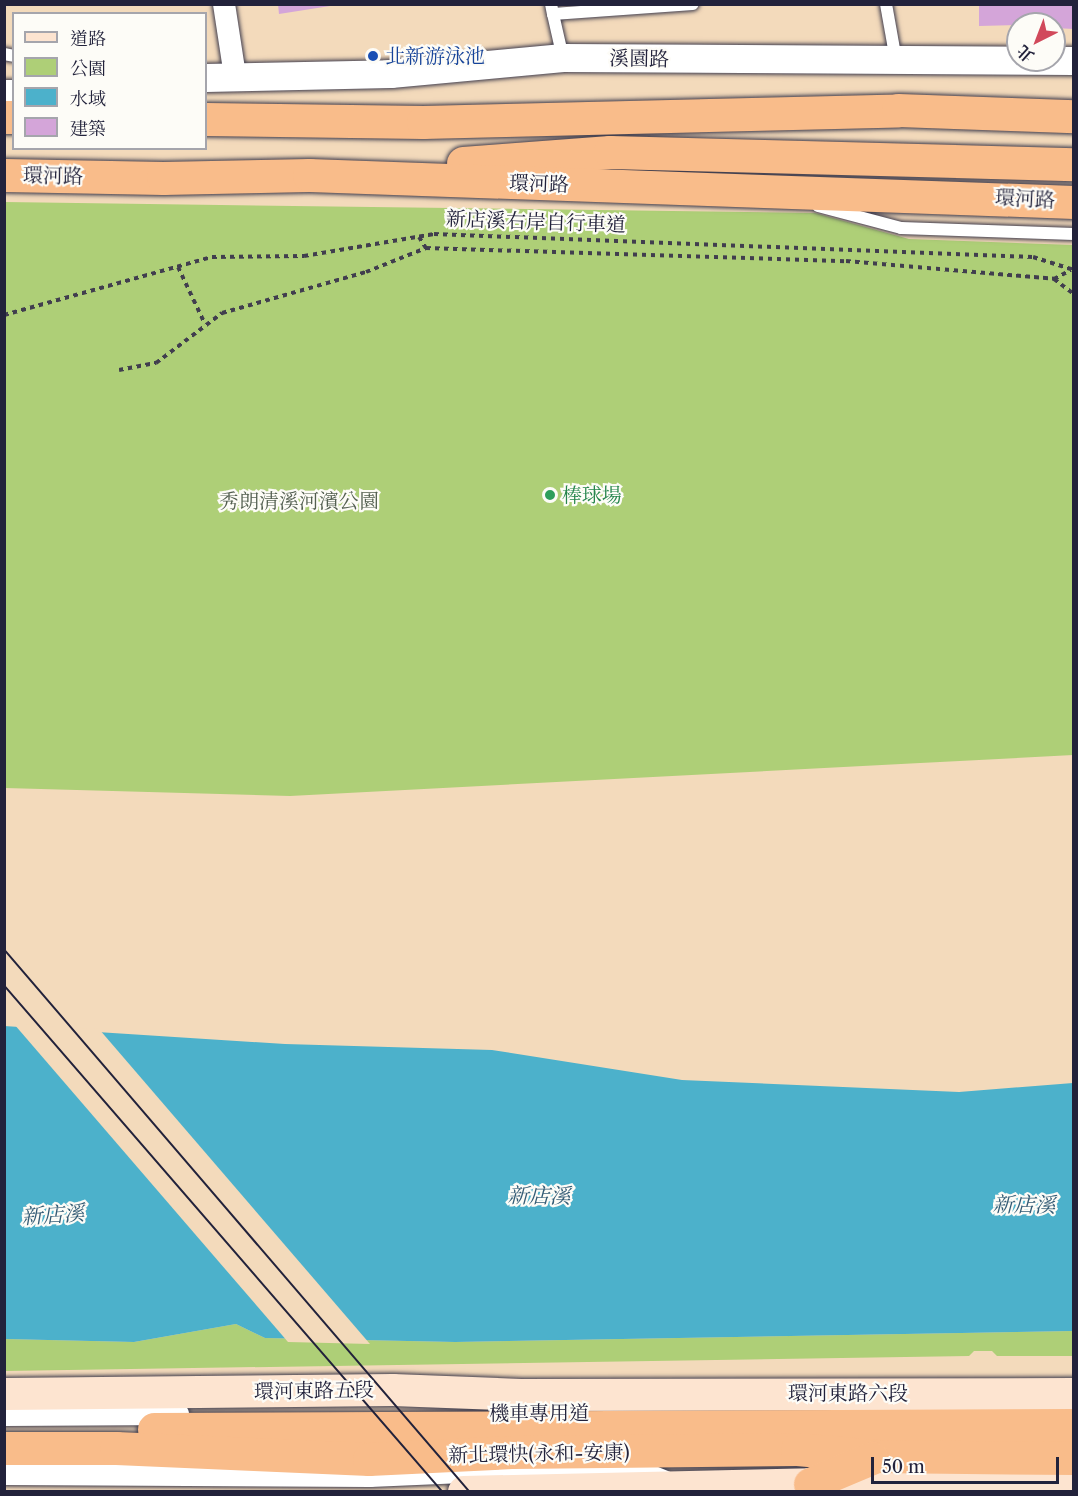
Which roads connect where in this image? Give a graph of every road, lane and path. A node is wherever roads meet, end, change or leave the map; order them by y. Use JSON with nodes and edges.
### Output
{"nodes":[{"id":1,"x":224,"y":4,"type":"edge"},
{"id":2,"x":693,"y":4,"type":"edge"},
{"id":3,"x":886,"y":4,"type":"edge"},
{"id":4,"x":552,"y":9,"type":"edge"},
{"id":5,"x":563,"y":58,"type":"junction"},
{"id":6,"x":896,"y":61,"type":"junction"},
{"id":7,"x":1074,"y":61,"type":"edge"},
{"id":8,"x":207,"y":73,"type":"edge"},
{"id":9,"x":236,"y":76,"type":"junction"},
{"id":10,"x":207,"y":78,"type":"edge"},
{"id":11,"x":1074,"y":116,"type":"edge"},
{"id":12,"x":207,"y":119,"type":"edge"},
{"id":13,"x":423,"y":122,"type":"junction"},
{"id":14,"x":1074,"y":141,"type":"edge"},
{"id":15,"x":898,"y":150,"type":"junction"},
{"id":16,"x":1074,"y":164,"type":"edge"},
{"id":17,"x":4,"y":175,"type":"edge"},
{"id":18,"x":309,"y":175,"type":"junction"},
{"id":19,"x":750,"y":188,"type":"junction"},
{"id":20,"x":1074,"y":202,"type":"edge"},
{"id":21,"x":1074,"y":234,"type":"edge"},
{"id":22,"x":419,"y":237,"type":"junction"},
{"id":23,"x":426,"y":248,"type":"junction"},
{"id":24,"x":178,"y":267,"type":"junction"},
{"id":25,"x":1073,"y":270,"type":"edge"},
{"id":26,"x":1054,"y":279,"type":"junction"},
{"id":27,"x":1074,"y":294,"type":"edge"},
{"id":28,"x":4,"y":315,"type":"edge"},
{"id":29,"x":205,"y":324,"type":"junction"},
{"id":30,"x":119,"y":370,"type":"dead end"},
{"id":31,"x":623,"y":1392,"type":"joint"},
{"id":32,"x":4,"y":1394,"type":"edge"},
{"id":33,"x":1074,"y":1394,"type":"edge"},
{"id":34,"x":1074,"y":1412,"type":"edge"},
{"id":35,"x":4,"y":1415,"type":"edge"},
{"id":36,"x":1074,"y":1425,"type":"edge"},
{"id":37,"x":4,"y":1430,"type":"edge"},
{"id":38,"x":4,"y":1448,"type":"edge"},
{"id":39,"x":876,"y":1456,"type":"junction"},
{"id":40,"x":1074,"y":1458,"type":"edge"},
{"id":41,"x":4,"y":1474,"type":"edge"},
{"id":42,"x":810,"y":1484,"type":"junction"},
{"id":43,"x":675,"y":1486,"type":"junction"},
{"id":44,"x":1074,"y":1487,"type":"edge"},
{"id":45,"x":983,"y":1489,"type":"edge"},
{"id":46,"x":464,"y":1491,"type":"edge"}],
"edges":[{"from":1,"to":9,"type":"street"},
{"from":2,"to":4,"type":"lane"},
{"from":3,"to":6,"type":"lane"},
{"from":4,"to":5,"type":"lane"},
{"from":5,"to":6,"type":"street","name":"溪園路"},
{"from":5,"to":9,"type":"street","name":"溪園路"},
{"from":6,"to":7,"type":"street","name":"溪園路"},
{"from":8,"to":9,"type":"lane"},
{"from":9,"to":10,"type":"street","name":"溪園路"},
{"from":11,"to":13,"type":"highway"},
{"from":12,"to":13,"type":"highway"},
{"from":13,"to":15,"type":"highway"},
{"from":14,"to":15,"type":"highway"},
{"from":15,"to":16,"type":"highway"},
{"from":15,"to":18,"type":"highway"},
{"from":17,"to":18,"type":"highway","name":"環河路"},
{"from":18,"to":19,"type":"highway","name":"環河路"},
{"from":19,"to":20,"type":"highway","name":"環河路"},
{"from":19,"to":21,"type":"lane"},
{"from":22,"to":23,"type":"path"},
{"from":22,"to":24,"type":"path","name":"新店溪右岸自行車道"},
{"from":22,"to":25,"type":"path","name":"新店溪右岸自行車道"},
{"from":23,"to":26,"type":"path"},
{"from":23,"to":29,"type":"path"},
{"from":24,"to":28,"type":"path","name":"新店溪右岸自行車道"},
{"from":24,"to":29,"type":"path"},
{"from":25,"to":26,"type":"path"},
{"from":26,"to":27,"type":"path"},
{"from":29,"to":30,"type":"path"},
{"from":31,"to":32,"type":"main road","name":"環河東路五段"},
{"from":31,"to":33,"type":"main road","name":"環河東路六段"},
{"from":34,"to":35,"type":"street","name":"機車專用道"},
{"from":36,"to":37,"type":"highway","name":"新北環快(永和-安康)"},
{"from":38,"to":39,"type":"highway","name":"新北環快(永和-安康)"},
{"from":39,"to":40,"type":"highway","name":"新北環快(永和-安康)"},
{"from":39,"to":42,"type":"highway"},
{"from":41,"to":43,"type":"street"},
{"from":42,"to":43,"type":"main road"},
{"from":42,"to":45,"type":"main road"},
{"from":43,"to":46,"type":"main road"},
{"from":44,"to":45,"type":"main road"}]}
